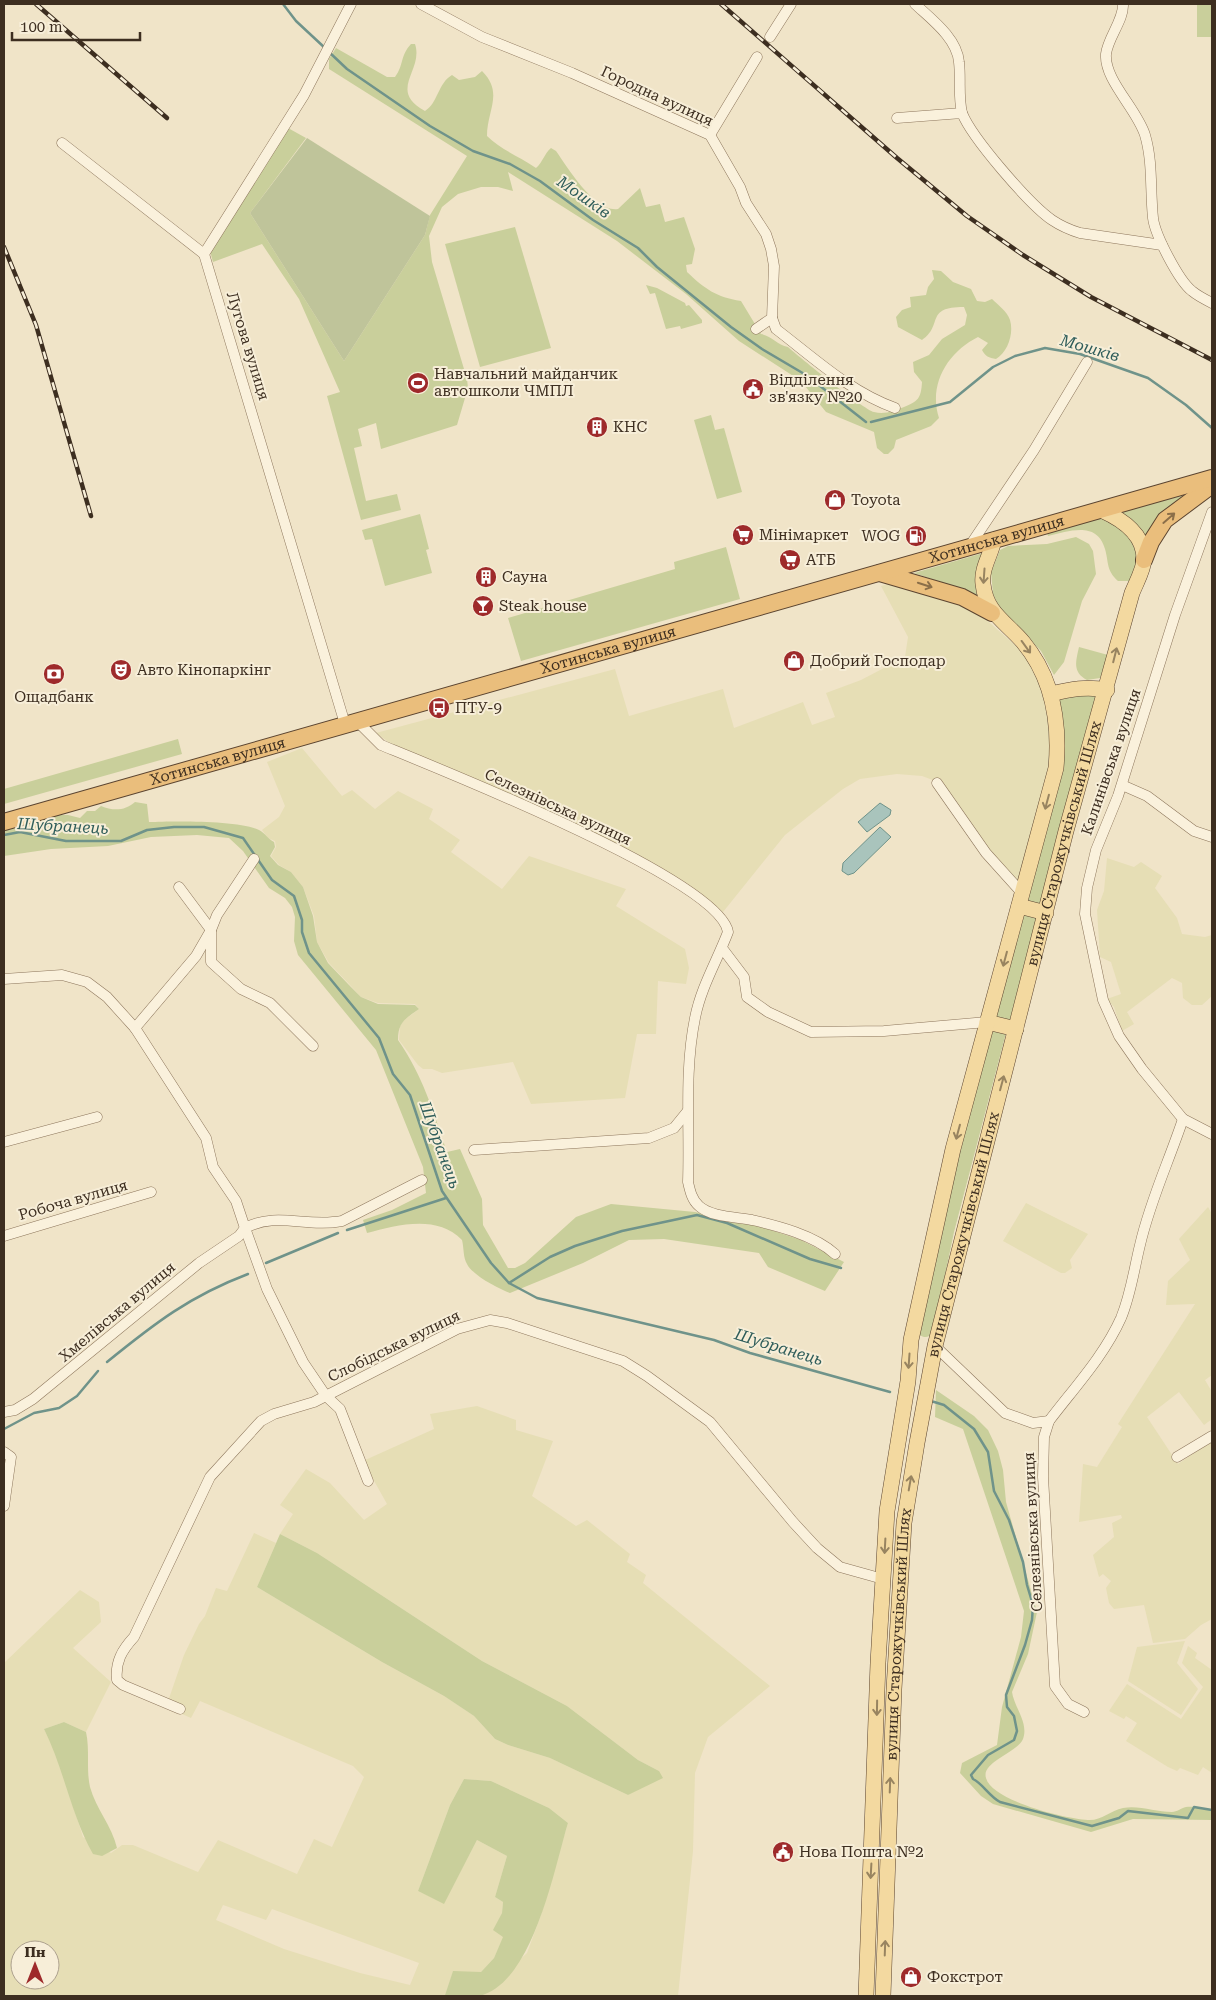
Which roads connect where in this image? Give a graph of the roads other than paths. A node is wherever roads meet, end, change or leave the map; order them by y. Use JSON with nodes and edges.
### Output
{"nodes":[{"id":1,"x":351,"y":4,"type":"edge"},
{"id":2,"x":421,"y":4,"type":"edge"},
{"id":3,"x":791,"y":4,"type":"edge"},
{"id":4,"x":915,"y":4,"type":"edge"},
{"id":5,"x":1123,"y":4,"type":"edge"},
{"id":6,"x":770,"y":37,"type":"dead end"},
{"id":7,"x":757,"y":57,"type":"dead end"},
{"id":8,"x":962,"y":113,"type":"junction"},
{"id":9,"x":897,"y":118,"type":"dead end"},
{"id":10,"x":710,"y":135,"type":"junction"},
{"id":11,"x":62,"y":143,"type":"dead end"},
{"id":12,"x":1162,"y":245,"type":"junction"},
{"id":13,"x":204,"y":254,"type":"junction"},
{"id":14,"x":1212,"y":303,"type":"edge"},
{"id":15,"x":772,"y":318,"type":"junction"},
{"id":16,"x":756,"y":329,"type":"dead end"},
{"id":17,"x":1087,"y":362,"type":"dead end"},
{"id":18,"x":895,"y":408,"type":"dead end"},
{"id":19,"x":1212,"y":478,"type":"edge"},
{"id":20,"x":1212,"y":485,"type":"edge"},
{"id":21,"x":1103,"y":511,"type":"junction"},
{"id":22,"x":1212,"y":512,"type":"edge"},
{"id":23,"x":994,"y":540,"type":"junction"},
{"id":24,"x":968,"y":547,"type":"junction"},
{"id":25,"x":1144,"y":560,"type":"junction"},
{"id":26,"x":878,"y":572,"type":"junction"},
{"id":27,"x":992,"y":612,"type":"junction"},
{"id":28,"x":1107,"y":690,"type":"junction"},
{"id":29,"x":1051,"y":694,"type":"junction"},
{"id":30,"x":351,"y":723,"type":"junction"},
{"id":31,"x":937,"y":783,"type":"dead end"},
{"id":32,"x":1122,"y":785,"type":"junction"},
{"id":33,"x":4,"y":822,"type":"edge"},
{"id":34,"x":1212,"y":837,"type":"edge"},
{"id":35,"x":254,"y":859,"type":"dead end"},
{"id":36,"x":179,"y":887,"type":"dead end"},
{"id":37,"x":1021,"y":900,"type":"junction"},
{"id":38,"x":1046,"y":913,"type":"junction"},
{"id":39,"x":211,"y":930,"type":"junction"},
{"id":40,"x":722,"y":948,"type":"junction"},
{"id":41,"x":4,"y":979,"type":"edge"},
{"id":42,"x":987,"y":1022,"type":"junction"},
{"id":43,"x":136,"y":1028,"type":"junction"},
{"id":44,"x":1016,"y":1029,"type":"junction"},
{"id":45,"x":313,"y":1046,"type":"dead end"},
{"id":46,"x":687,"y":1112,"type":"junction"},
{"id":47,"x":97,"y":1117,"type":"dead end"},
{"id":48,"x":1183,"y":1119,"type":"junction"},
{"id":49,"x":1212,"y":1134,"type":"edge"},
{"id":50,"x":4,"y":1142,"type":"edge"},
{"id":51,"x":474,"y":1150,"type":"dead end"},
{"id":52,"x":422,"y":1180,"type":"dead end"},
{"id":53,"x":151,"y":1192,"type":"dead end"},
{"id":54,"x":245,"y":1228,"type":"junction"},
{"id":55,"x":4,"y":1236,"type":"edge"},
{"id":56,"x":835,"y":1254,"type":"dead end"},
{"id":57,"x":910,"y":1340,"type":"junction"},
{"id":58,"x":935,"y":1346,"type":"junction"},
{"id":59,"x":326,"y":1396,"type":"junction"},
{"id":60,"x":4,"y":1412,"type":"edge"},
{"id":61,"x":1049,"y":1421,"type":"junction"},
{"id":62,"x":1212,"y":1436,"type":"edge"},
{"id":63,"x":4,"y":1452,"type":"edge"},
{"id":64,"x":1177,"y":1457,"type":"dead end"},
{"id":65,"x":368,"y":1481,"type":"dead end"},
{"id":66,"x":4,"y":1506,"type":"edge"},
{"id":67,"x":887,"y":1512,"type":"junction"},
{"id":68,"x":905,"y":1513,"type":"junction"},
{"id":69,"x":883,"y":1579,"type":"junction"},
{"id":70,"x":180,"y":1709,"type":"dead end"},
{"id":71,"x":1084,"y":1712,"type":"dead end"},
{"id":72,"x":866,"y":1996,"type":"edge"},
{"id":73,"x":883,"y":1996,"type":"edge"}],
"edges":[{"from":1,"to":13,"type":"street"},
{"from":2,"to":10,"type":"street","name":"Городна вулиця"},
{"from":3,"to":6,"type":"street"},
{"from":4,"to":8,"type":"street"},
{"from":5,"to":12,"type":"street"},
{"from":7,"to":10,"type":"street"},
{"from":8,"to":9,"type":"street"},
{"from":8,"to":12,"type":"street"},
{"from":10,"to":15,"type":"street","name":"Городна вулиця"},
{"from":11,"to":13,"type":"street"},
{"from":12,"to":14,"type":"street"},
{"from":13,"to":30,"type":"street","name":"Лугова вулиця"},
{"from":15,"to":16,"type":"street"},
{"from":15,"to":18,"type":"street"},
{"from":17,"to":24,"type":"street"},
{"from":19,"to":21,"type":"highway","name":"Хотинська вулиця"},
{"from":25,"to":20,"type":"highway","one_way":true},
{"from":21,"to":23,"type":"highway","name":"Хотинська вулиця"},
{"from":21,"to":25,"type":"main road"},
{"from":22,"to":32,"type":"street","name":"Калинівська вулиця"},
{"from":23,"to":24,"type":"highway","name":"Хотинська вулиця"},
{"from":23,"to":27,"type":"main road","name":"вулиця Старожучківський Шлях","one_way":true},
{"from":24,"to":26,"type":"highway","name":"Хотинська вулиця"},
{"from":28,"to":25,"type":"main road","name":"вулиця Старожучківський Шлях","one_way":true},
{"from":26,"to":27,"type":"highway","one_way":true},
{"from":26,"to":30,"type":"highway","name":"Хотинська вулиця"},
{"from":27,"to":29,"type":"main road","name":"вулиця Старожучківський Шлях","one_way":true},
{"from":28,"to":29,"type":"main road"},
{"from":28,"to":38,"type":"main road","name":"вулиця Старожучківський Шлях"},
{"from":29,"to":37,"type":"main road","name":"вулиця Старожучківський Шлях","one_way":true},
{"from":30,"to":33,"type":"highway","name":"Хотинська вулиця"},
{"from":30,"to":40,"type":"street","name":"Селезнівська вулиця"},
{"from":31,"to":37,"type":"street"},
{"from":32,"to":34,"type":"street"},
{"from":32,"to":48,"type":"street","name":"Калинівська вулиця"},
{"from":35,"to":39,"type":"street"},
{"from":36,"to":39,"type":"street"},
{"from":37,"to":38,"type":"main road"},
{"from":37,"to":42,"type":"main road","name":"вулиця Старожучківський Шлях","one_way":true},
{"from":38,"to":44,"type":"main road","name":"вулиця Старожучківський Шлях"},
{"from":39,"to":43,"type":"street"},
{"from":39,"to":45,"type":"street"},
{"from":40,"to":42,"type":"street"},
{"from":40,"to":46,"type":"street","name":"Селезнівська вулиця"},
{"from":41,"to":43,"type":"street"},
{"from":42,"to":44,"type":"main road"},
{"from":42,"to":57,"type":"main road","name":"вулиця Старожучківський Шлях","one_way":true},
{"from":43,"to":54,"type":"street"},
{"from":58,"to":44,"type":"main road","name":"вулиця Старожучківський Шлях","one_way":true},
{"from":46,"to":51,"type":"street"},
{"from":46,"to":56,"type":"street","name":"Селезнівська вулиця"},
{"from":47,"to":50,"type":"street"},
{"from":48,"to":49,"type":"street","name":"Калинівська вулиця"},
{"from":48,"to":61,"type":"street"},
{"from":52,"to":54,"type":"street","name":"Хмелівська вулиця"},
{"from":53,"to":55,"type":"street","name":"Робоча вулиця"},
{"from":54,"to":59,"type":"street"},
{"from":54,"to":60,"type":"street","name":"Хмелівська вулиця"},
{"from":57,"to":58,"type":"main road"},
{"from":57,"to":67,"type":"main road","name":"вулиця Старожучківський Шлях","one_way":true},
{"from":58,"to":61,"type":"street"},
{"from":68,"to":58,"type":"main road","name":"вулиця Старожучківський Шлях","one_way":true},
{"from":59,"to":65,"type":"street"},
{"from":59,"to":69,"type":"street","name":"Слобідська вулиця"},
{"from":59,"to":70,"type":"street","name":"Слобідська вулиця"},
{"from":61,"to":71,"type":"street","name":"Селезнівська вулиця"},
{"from":62,"to":64,"type":"street"},
{"from":63,"to":66,"type":"street"},
{"from":67,"to":68,"type":"main road"},
{"from":67,"to":69,"type":"main road","name":"вулиця Старожучківський Шлях","one_way":true},
{"from":73,"to":68,"type":"main road","name":"вулиця Старожучківський Шлях","one_way":true},
{"from":69,"to":72,"type":"main road","name":"вулиця Старожучківський Шлях","one_way":true}]}
